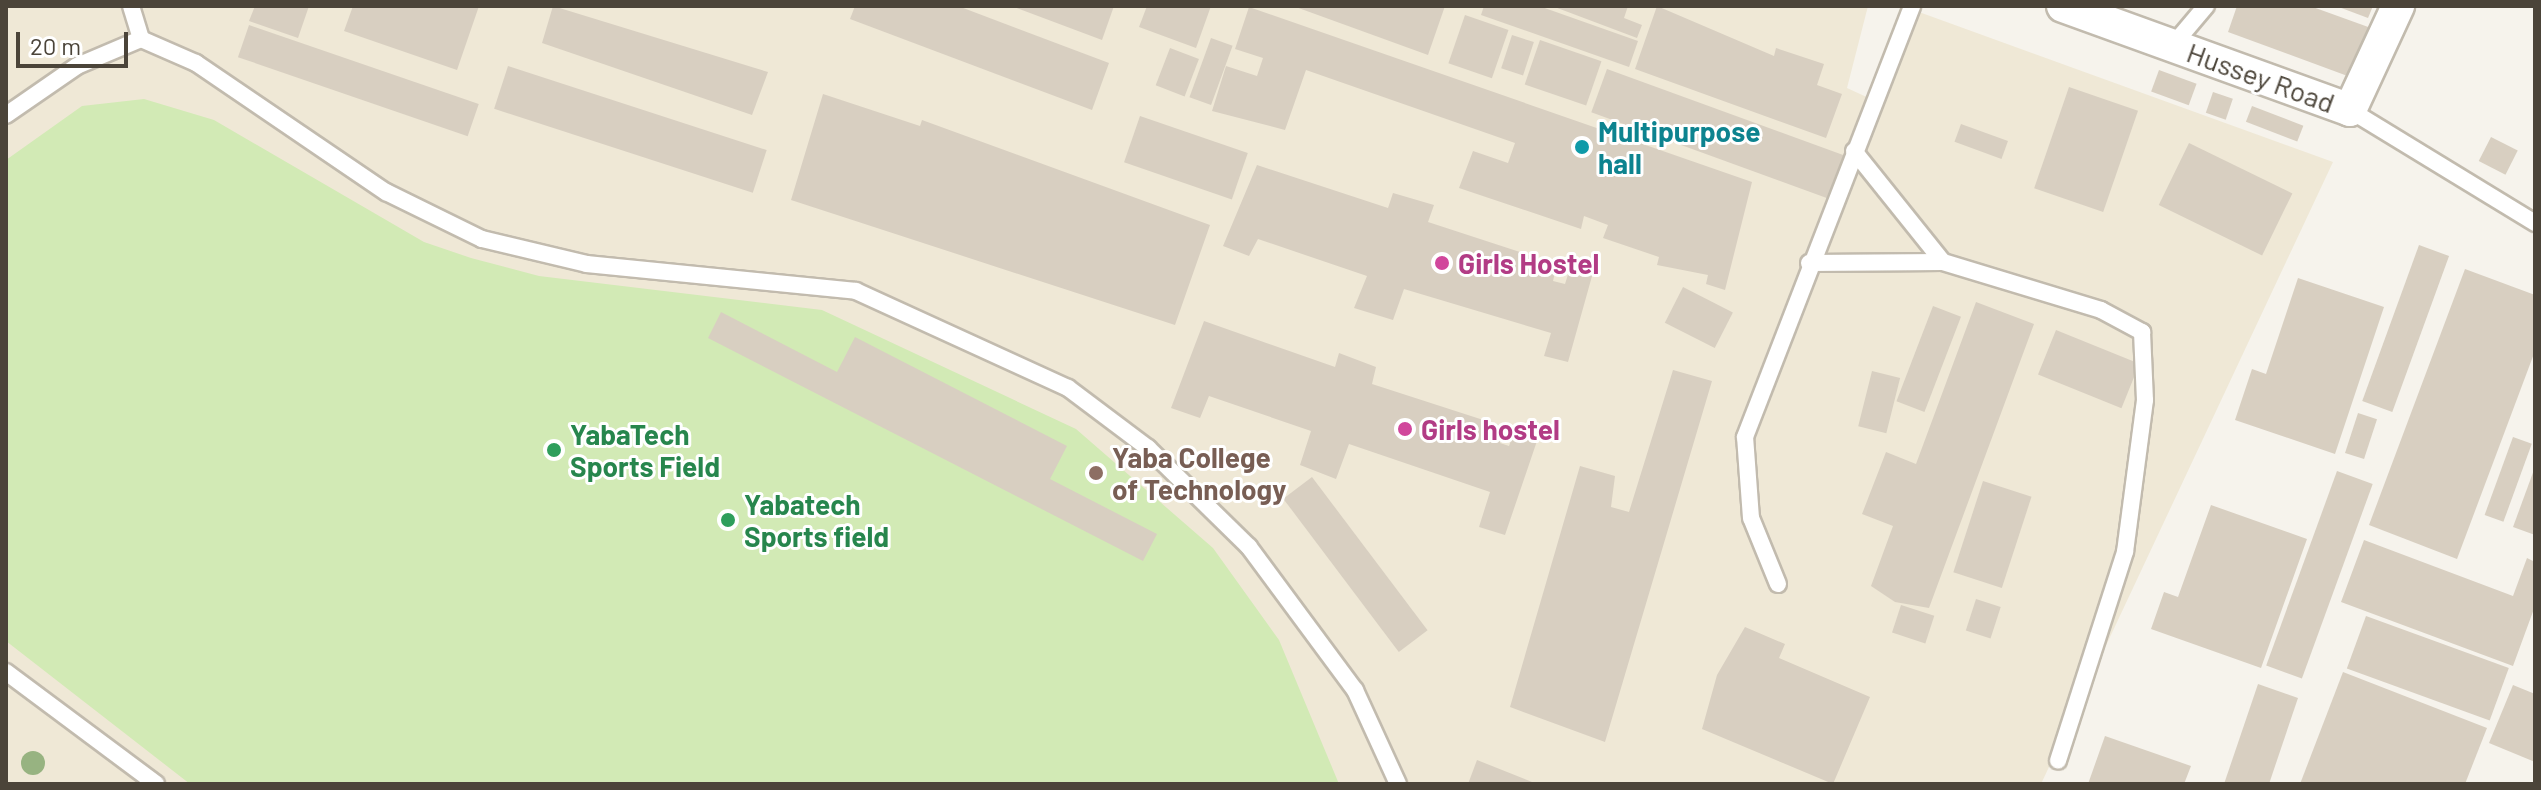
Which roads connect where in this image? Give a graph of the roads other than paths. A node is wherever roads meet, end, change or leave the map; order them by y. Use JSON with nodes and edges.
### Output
{"nodes":[{"id":1,"x":131,"y":6,"type":"edge"},
{"id":2,"x":1912,"y":6,"type":"edge"},
{"id":3,"x":2063,"y":6,"type":"edge"},
{"id":4,"x":2206,"y":6,"type":"edge"},
{"id":5,"x":2398,"y":6,"type":"edge"},
{"id":6,"x":141,"y":39,"type":"junction"},
{"id":7,"x":2173,"y":45,"type":"junction"},
{"id":8,"x":2350,"y":110,"type":"junction"},
{"id":9,"x":6,"y":115,"type":"edge"},
{"id":10,"x":1854,"y":151,"type":"junction"},
{"id":11,"x":2535,"y":223,"type":"edge"},
{"id":12,"x":1943,"y":262,"type":"junction"},
{"id":13,"x":1809,"y":263,"type":"junction"},
{"id":14,"x":1778,"y":584,"type":"dead end"},
{"id":15,"x":6,"y":672,"type":"edge"},
{"id":16,"x":2058,"y":761,"type":"dead end"},
{"id":17,"x":156,"y":784,"type":"edge"},
{"id":18,"x":1398,"y":784,"type":"edge"}],
"edges":[{"from":1,"to":6,"type":"lane"},
{"from":2,"to":10,"type":"lane"},
{"from":3,"to":7,"type":"street","name":"Hussey Road"},
{"from":4,"to":7,"type":"lane"},
{"from":5,"to":8,"type":"street","name":"Hussey Road"},
{"from":6,"to":9,"type":"lane"},
{"from":6,"to":18,"type":"lane"},
{"from":7,"to":8,"type":"street","name":"Hussey Road"},
{"from":8,"to":11,"type":"lane"},
{"from":10,"to":12,"type":"lane"},
{"from":10,"to":13,"type":"lane"},
{"from":12,"to":13,"type":"lane"},
{"from":12,"to":16,"type":"lane"},
{"from":13,"to":14,"type":"lane"},
{"from":15,"to":17,"type":"lane"}]}
